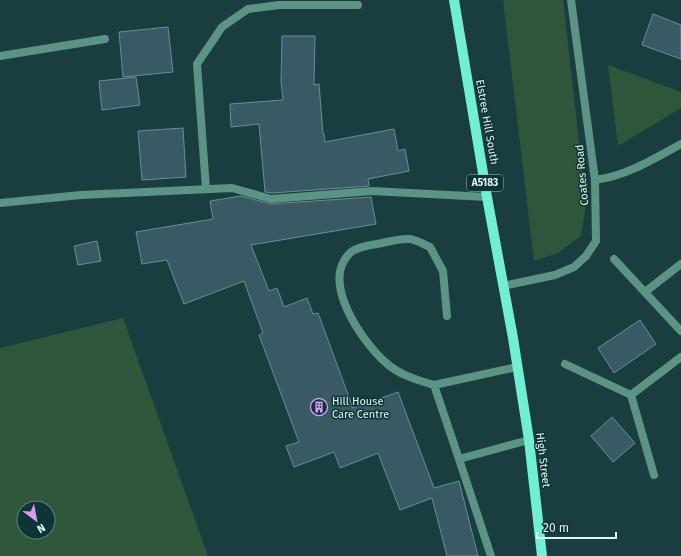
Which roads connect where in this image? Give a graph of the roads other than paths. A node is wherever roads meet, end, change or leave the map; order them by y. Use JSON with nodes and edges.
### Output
{"nodes":[{"id":1,"x":454,"y":0,"type":"edge"},
{"id":2,"x":571,"y":0,"type":"edge"},
{"id":3,"x":358,"y":5,"type":"dead end"},
{"id":4,"x":105,"y":38,"type":"dead end"},
{"id":5,"x":0,"y":56,"type":"edge"},
{"id":6,"x":681,"y":144,"type":"edge"},
{"id":7,"x":596,"y":180,"type":"junction"},
{"id":8,"x":206,"y":189,"type":"junction"},
{"id":9,"x":487,"y":197,"type":"junction"},
{"id":10,"x":0,"y":203,"type":"edge"},
{"id":11,"x":614,"y":259,"type":"dead end"},
{"id":12,"x":681,"y":264,"type":"edge"},
{"id":13,"x":503,"y":286,"type":"junction"},
{"id":14,"x":645,"y":292,"type":"junction"},
{"id":15,"x":447,"y":316,"type":"dead end"},
{"id":16,"x":681,"y":331,"type":"edge"},
{"id":17,"x":681,"y":357,"type":"edge"},
{"id":18,"x":565,"y":364,"type":"dead end"},
{"id":19,"x":517,"y":367,"type":"junction"},
{"id":20,"x":434,"y":385,"type":"junction"},
{"id":21,"x":631,"y":395,"type":"junction"},
{"id":22,"x":529,"y":440,"type":"junction"},
{"id":23,"x":459,"y":459,"type":"junction"},
{"id":24,"x":654,"y":475,"type":"dead end"},
{"id":25,"x":491,"y":556,"type":"edge"},
{"id":26,"x":542,"y":556,"type":"edge"}],
"edges":[{"from":1,"to":9,"type":"main road","name":"Elstree Hill South","number":"A5183"},
{"from":2,"to":7,"type":"street","name":"Coates Road"},
{"from":3,"to":8,"type":"street"},
{"from":4,"to":5,"type":"street"},
{"from":6,"to":7,"type":"street"},
{"from":7,"to":13,"type":"street","name":"Coates Road"},
{"from":8,"to":9,"type":"street"},
{"from":8,"to":10,"type":"street"},
{"from":9,"to":13,"type":"main road","name":"Elstree Hill South","number":"A5183"},
{"from":11,"to":14,"type":"street"},
{"from":12,"to":14,"type":"street"},
{"from":13,"to":19,"type":"main road","name":"Elstree Hill South","number":"A5183"},
{"from":14,"to":16,"type":"street"},
{"from":15,"to":20,"type":"street"},
{"from":17,"to":21,"type":"street"},
{"from":18,"to":21,"type":"street"},
{"from":19,"to":20,"type":"street"},
{"from":19,"to":22,"type":"main road","name":"High Street","number":"A5183"},
{"from":20,"to":23,"type":"street"},
{"from":21,"to":24,"type":"street"},
{"from":22,"to":23,"type":"street"},
{"from":22,"to":26,"type":"main road","name":"High Street","number":"A5183"},
{"from":23,"to":25,"type":"street"}]}
